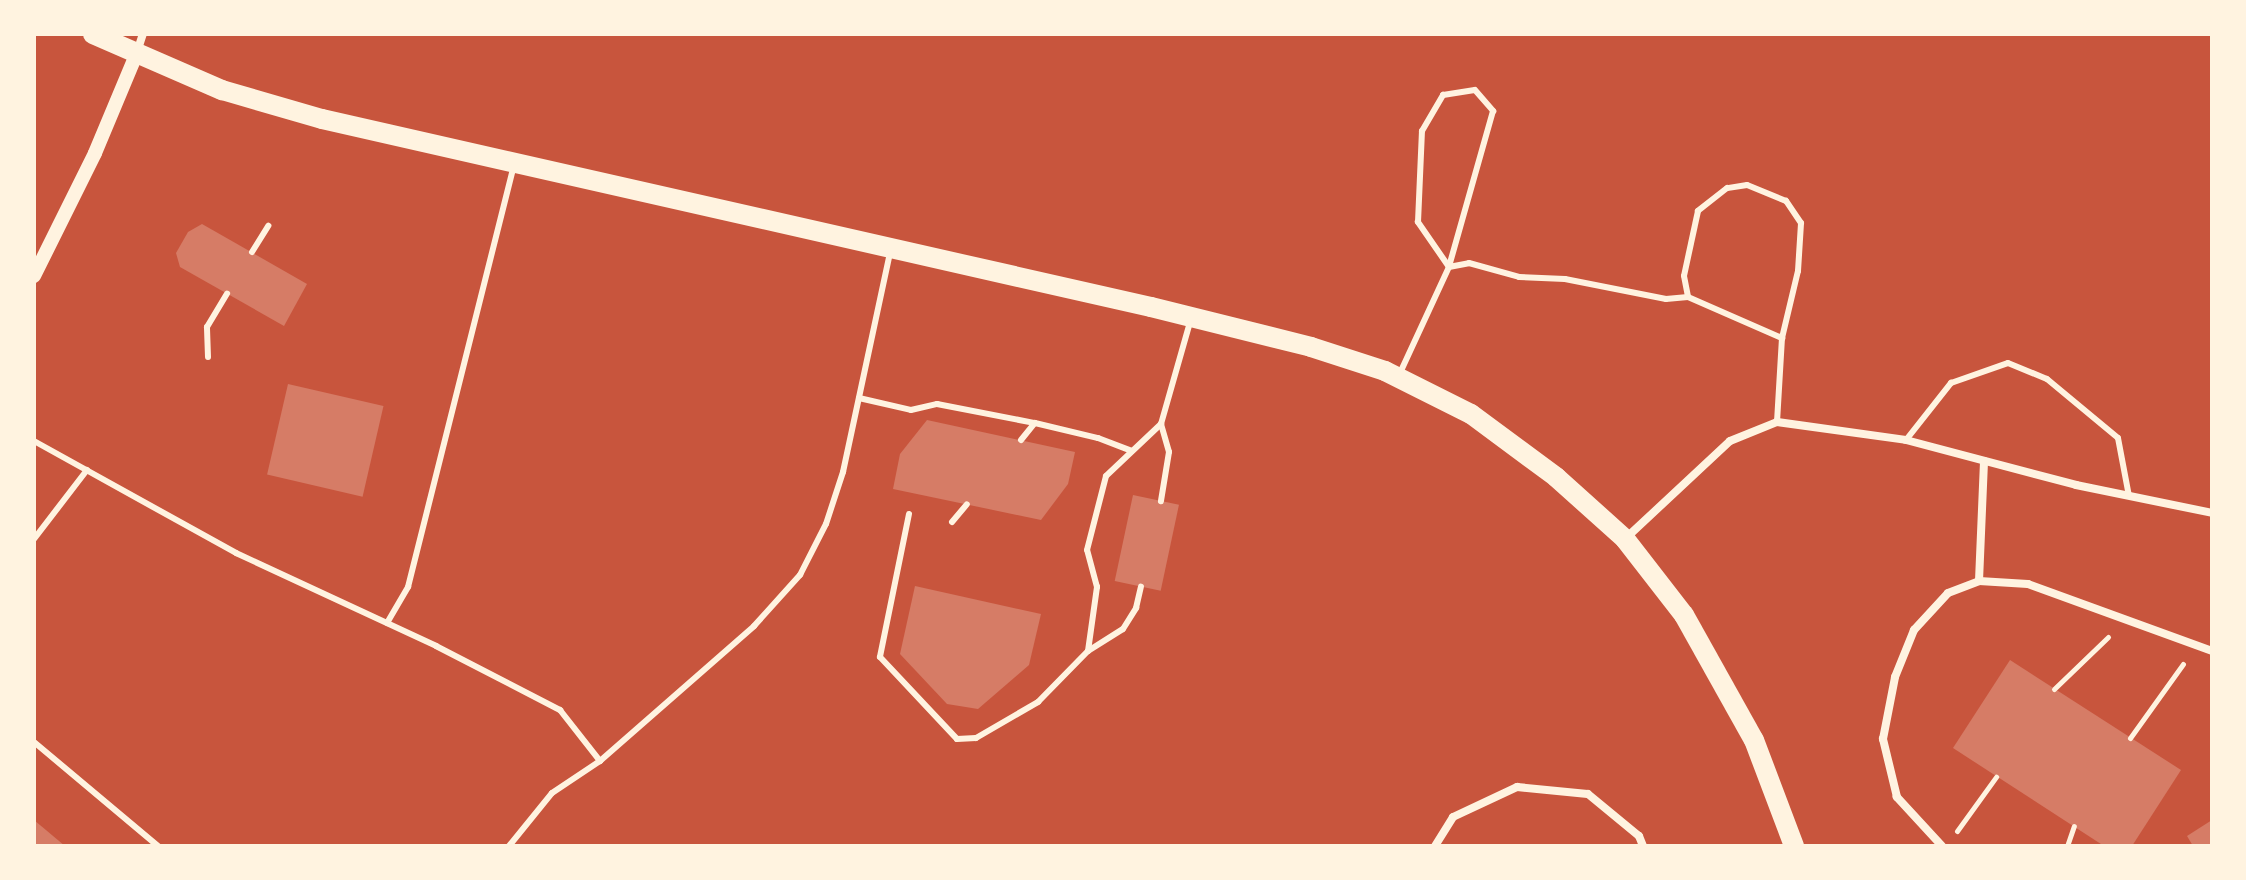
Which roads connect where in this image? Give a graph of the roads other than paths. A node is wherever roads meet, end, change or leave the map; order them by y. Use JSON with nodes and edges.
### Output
{"nodes":[{"id":1,"x":93,"y":34,"type":"edge"},
{"id":2,"x":143,"y":34,"type":"edge"},
{"id":3,"x":136,"y":55,"type":"junction"},
{"id":4,"x":514,"y":165,"type":"junction"},
{"id":5,"x":268,"y":226,"type":"dead end"},
{"id":6,"x":891,"y":250,"type":"junction"},
{"id":7,"x":252,"y":252,"type":"dead end"},
{"id":8,"x":1449,"y":267,"type":"junction"},
{"id":9,"x":34,"y":276,"type":"edge"},
{"id":10,"x":227,"y":294,"type":"dead end"},
{"id":11,"x":1688,"y":297,"type":"junction"},
{"id":12,"x":1191,"y":317,"type":"junction"},
{"id":13,"x":1782,"y":338,"type":"junction"},
{"id":14,"x":208,"y":357,"type":"dead end"},
{"id":15,"x":1398,"y":378,"type":"junction"},
{"id":16,"x":859,"y":398,"type":"junction"},
{"id":17,"x":1777,"y":422,"type":"junction"},
{"id":18,"x":1035,"y":423,"type":"junction"},
{"id":19,"x":1161,"y":424,"type":"junction"},
{"id":20,"x":1021,"y":440,"type":"dead end"},
{"id":21,"x":1906,"y":440,"type":"junction"},
{"id":22,"x":34,"y":441,"type":"edge"},
{"id":23,"x":1132,"y":451,"type":"junction"},
{"id":24,"x":1984,"y":461,"type":"junction"},
{"id":25,"x":87,"y":470,"type":"junction"},
{"id":26,"x":2129,"y":496,"type":"junction"},
{"id":27,"x":1161,"y":501,"type":"dead end"},
{"id":28,"x":967,"y":504,"type":"dead end"},
{"id":29,"x":2212,"y":513,"type":"edge"},
{"id":30,"x":909,"y":514,"type":"dead end"},
{"id":31,"x":952,"y":522,"type":"dead end"},
{"id":32,"x":34,"y":539,"type":"edge"},
{"id":33,"x":1625,"y":539,"type":"junction"},
{"id":34,"x":1979,"y":581,"type":"junction"},
{"id":35,"x":1141,"y":587,"type":"dead end"},
{"id":36,"x":387,"y":623,"type":"junction"},
{"id":37,"x":1088,"y":651,"type":"junction"},
{"id":38,"x":2212,"y":651,"type":"edge"},
{"id":39,"x":34,"y":742,"type":"edge"},
{"id":40,"x":600,"y":761,"type":"junction"},
{"id":41,"x":158,"y":846,"type":"edge"},
{"id":42,"x":509,"y":846,"type":"edge"},
{"id":43,"x":1435,"y":846,"type":"edge"},
{"id":44,"x":1643,"y":846,"type":"edge"},
{"id":45,"x":1794,"y":846,"type":"edge"},
{"id":46,"x":1942,"y":846,"type":"edge"}],
"edges":[{"from":1,"to":3,"type":"main road"},
{"from":2,"to":3,"type":"street"},
{"from":3,"to":4,"type":"main road"},
{"from":3,"to":9,"type":"street"},
{"from":4,"to":6,"type":"main road"},
{"from":4,"to":36,"type":"lane"},
{"from":5,"to":7,"type":"lane"},
{"from":6,"to":12,"type":"main road"},
{"from":6,"to":16,"type":"lane"},
{"from":8,"to":8,"type":"lane"},
{"from":8,"to":11,"type":"lane"},
{"from":8,"to":15,"type":"lane"},
{"from":10,"to":14,"type":"lane"},
{"from":11,"to":13,"type":"lane"},
{"from":11,"to":13,"type":"lane"},
{"from":12,"to":15,"type":"main road"},
{"from":12,"to":19,"type":"lane"},
{"from":13,"to":17,"type":"lane"},
{"from":15,"to":33,"type":"main road"},
{"from":16,"to":18,"type":"lane"},
{"from":16,"to":40,"type":"lane"},
{"from":17,"to":21,"type":"street"},
{"from":17,"to":33,"type":"street"},
{"from":18,"to":20,"type":"lane"},
{"from":18,"to":23,"type":"lane"},
{"from":19,"to":23,"type":"lane"},
{"from":19,"to":27,"type":"lane"},
{"from":21,"to":24,"type":"street"},
{"from":21,"to":26,"type":"lane"},
{"from":22,"to":25,"type":"lane"},
{"from":23,"to":37,"type":"lane"},
{"from":24,"to":26,"type":"street"},
{"from":24,"to":34,"type":"street"},
{"from":25,"to":32,"type":"lane"},
{"from":25,"to":36,"type":"lane"},
{"from":26,"to":29,"type":"street"},
{"from":28,"to":31,"type":"lane"},
{"from":30,"to":37,"type":"lane"},
{"from":33,"to":45,"type":"main road"},
{"from":34,"to":38,"type":"street"},
{"from":34,"to":46,"type":"street"},
{"from":35,"to":37,"type":"lane"},
{"from":36,"to":40,"type":"lane"},
{"from":39,"to":41,"type":"lane"},
{"from":40,"to":42,"type":"lane"},
{"from":43,"to":44,"type":"street"}]}
